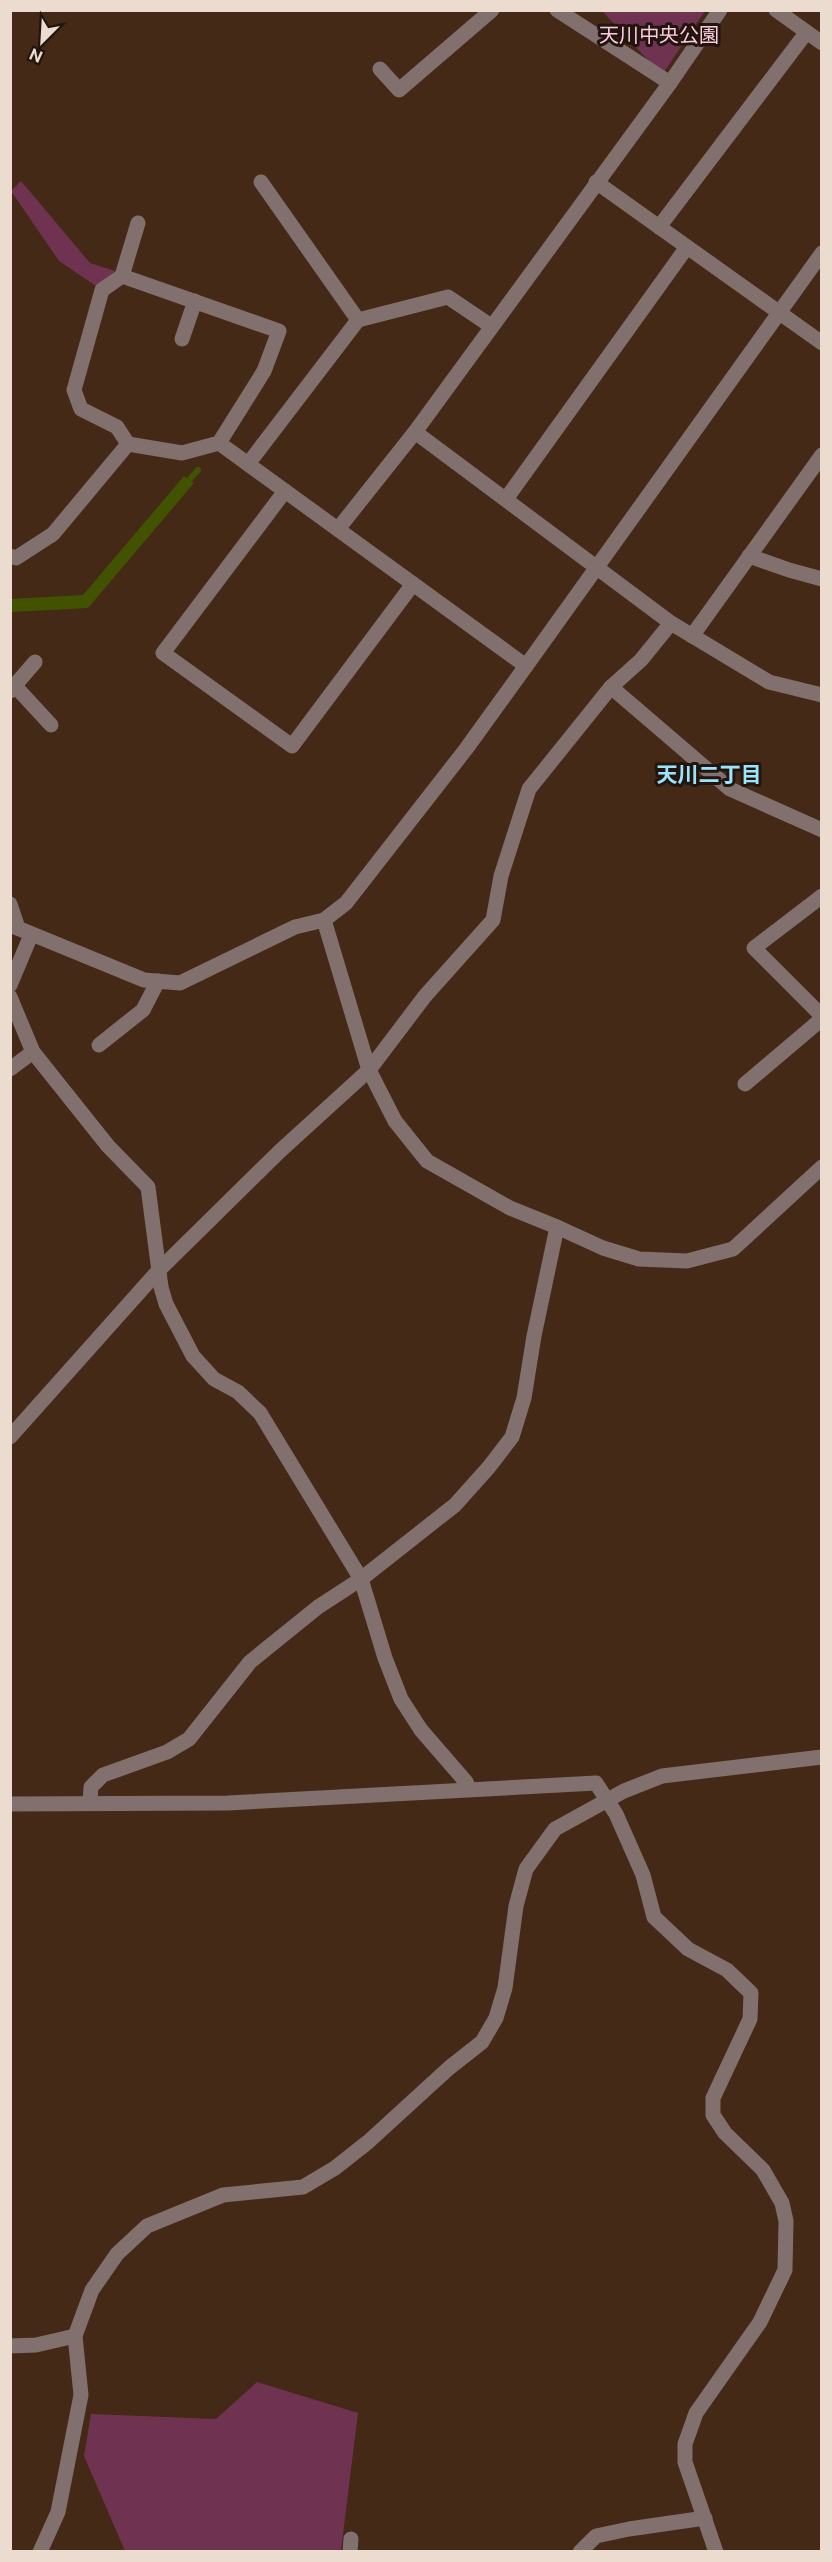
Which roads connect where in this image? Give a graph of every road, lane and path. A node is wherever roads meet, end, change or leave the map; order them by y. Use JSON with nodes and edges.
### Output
{"nodes":[{"id":1,"x":492,"y":10,"type":"edge"},
{"id":2,"x":557,"y":10,"type":"edge"},
{"id":3,"x":720,"y":10,"type":"edge"},
{"id":4,"x":776,"y":10,"type":"edge"},
{"id":5,"x":806,"y":33,"type":"junction"},
{"id":6,"x":822,"y":44,"type":"edge"},
{"id":7,"x":380,"y":69,"type":"dead end"},
{"id":8,"x":670,"y":84,"type":"junction"},
{"id":9,"x":261,"y":182,"type":"dead end"},
{"id":10,"x":596,"y":182,"type":"junction"},
{"id":11,"x":138,"y":222,"type":"dead end"},
{"id":12,"x":659,"y":227,"type":"junction"},
{"id":13,"x":687,"y":247,"type":"junction"},
{"id":14,"x":822,"y":253,"type":"edge"},
{"id":15,"x":122,"y":276,"type":"junction"},
{"id":16,"x":195,"y":301,"type":"junction"},
{"id":17,"x":778,"y":312,"type":"junction"},
{"id":18,"x":358,"y":320,"type":"junction"},
{"id":19,"x":491,"y":326,"type":"junction"},
{"id":20,"x":182,"y":339,"type":"dead end"},
{"id":21,"x":822,"y":343,"type":"edge"},
{"id":22,"x":414,"y":432,"type":"junction"},
{"id":23,"x":219,"y":443,"type":"junction"},
{"id":24,"x":128,"y":444,"type":"junction"},
{"id":25,"x":822,"y":455,"type":"edge"},
{"id":26,"x":248,"y":464,"type":"junction"},
{"id":27,"x":285,"y":491,"type":"junction"},
{"id":28,"x":506,"y":499,"type":"junction"},
{"id":29,"x":338,"y":530,"type":"junction"},
{"id":30,"x":10,"y":556,"type":"edge"},
{"id":31,"x":750,"y":556,"type":"junction"},
{"id":32,"x":597,"y":567,"type":"junction"},
{"id":33,"x":822,"y":579,"type":"edge"},
{"id":34,"x":413,"y":584,"type":"junction"},
{"id":35,"x":671,"y":623,"type":"junction"},
{"id":36,"x":692,"y":636,"type":"junction"},
{"id":37,"x":35,"y":662,"type":"dead end"},
{"id":38,"x":526,"y":666,"type":"junction"},
{"id":39,"x":611,"y":687,"type":"junction"},
{"id":40,"x":13,"y":689,"type":"edge"},
{"id":41,"x":822,"y":695,"type":"edge"},
{"id":42,"x":51,"y":725,"type":"dead end"},
{"id":43,"x":822,"y":831,"type":"edge"},
{"id":44,"x":822,"y":896,"type":"edge"},
{"id":45,"x":10,"y":904,"type":"edge"},
{"id":46,"x":324,"y":920,"type":"junction"},
{"id":47,"x":20,"y":930,"type":"edge"},
{"id":48,"x":158,"y":981,"type":"junction"},
{"id":49,"x":10,"y":986,"type":"edge"},
{"id":50,"x":10,"y":997,"type":"edge"},
{"id":51,"x":821,"y":1015,"type":"edge"},
{"id":52,"x":99,"y":1045,"type":"dead end"},
{"id":53,"x":33,"y":1052,"type":"junction"},
{"id":54,"x":10,"y":1069,"type":"edge"},
{"id":55,"x":369,"y":1070,"type":"junction"},
{"id":56,"x":744,"y":1084,"type":"dead end"},
{"id":57,"x":822,"y":1167,"type":"edge"},
{"id":58,"x":557,"y":1227,"type":"junction"},
{"id":59,"x":159,"y":1270,"type":"junction"},
{"id":60,"x":10,"y":1437,"type":"edge"},
{"id":61,"x":361,"y":1579,"type":"junction"},
{"id":62,"x":822,"y":1756,"type":"edge"},
{"id":63,"x":468,"y":1789,"type":"junction"},
{"id":64,"x":608,"y":1799,"type":"junction"},
{"id":65,"x":90,"y":1802,"type":"junction"},
{"id":66,"x":10,"y":1804,"type":"edge"},
{"id":67,"x":75,"y":2336,"type":"junction"},
{"id":68,"x":10,"y":2346,"type":"edge"},
{"id":69,"x":705,"y":2518,"type":"junction"},
{"id":70,"x":40,"y":2552,"type":"edge"},
{"id":71,"x":580,"y":2552,"type":"edge"},
{"id":72,"x":716,"y":2552,"type":"edge"}],
"edges":[{"from":1,"to":7,"type":"street"},
{"from":2,"to":8,"type":"street"},
{"from":3,"to":8,"type":"street"},
{"from":4,"to":5,"type":"street"},
{"from":5,"to":6,"type":"street"},
{"from":5,"to":12,"type":"street"},
{"from":8,"to":10,"type":"street"},
{"from":9,"to":18,"type":"street"},
{"from":10,"to":12,"type":"street"},
{"from":10,"to":19,"type":"street"},
{"from":11,"to":15,"type":"street"},
{"from":12,"to":13,"type":"street"},
{"from":13,"to":17,"type":"street"},
{"from":13,"to":28,"type":"street"},
{"from":14,"to":17,"type":"street"},
{"from":15,"to":16,"type":"street"},
{"from":15,"to":24,"type":"street"},
{"from":16,"to":20,"type":"street"},
{"from":16,"to":23,"type":"street"},
{"from":17,"to":21,"type":"street"},
{"from":17,"to":32,"type":"street"},
{"from":18,"to":19,"type":"street"},
{"from":18,"to":26,"type":"street"},
{"from":19,"to":22,"type":"street"},
{"from":22,"to":28,"type":"street"},
{"from":22,"to":29,"type":"street"},
{"from":23,"to":24,"type":"street"},
{"from":23,"to":26,"type":"street"},
{"from":24,"to":30,"type":"street"},
{"from":25,"to":31,"type":"street"},
{"from":26,"to":27,"type":"street"},
{"from":27,"to":29,"type":"street"},
{"from":27,"to":34,"type":"street"},
{"from":28,"to":32,"type":"street"},
{"from":29,"to":34,"type":"street"},
{"from":31,"to":33,"type":"street"},
{"from":31,"to":36,"type":"street"},
{"from":32,"to":35,"type":"street"},
{"from":32,"to":38,"type":"street"},
{"from":34,"to":38,"type":"street"},
{"from":35,"to":36,"type":"street"},
{"from":35,"to":39,"type":"street"},
{"from":36,"to":41,"type":"street"},
{"from":37,"to":40,"type":"street"},
{"from":38,"to":46,"type":"street"},
{"from":39,"to":43,"type":"street"},
{"from":39,"to":55,"type":"street"},
{"from":40,"to":42,"type":"street"},
{"from":44,"to":51,"type":"street"},
{"from":45,"to":47,"type":"street"},
{"from":46,"to":48,"type":"street"},
{"from":46,"to":55,"type":"street"},
{"from":47,"to":48,"type":"street"},
{"from":47,"to":49,"type":"street"},
{"from":48,"to":52,"type":"street"},
{"from":50,"to":53,"type":"street"},
{"from":51,"to":56,"type":"street"},
{"from":53,"to":54,"type":"street"},
{"from":53,"to":59,"type":"street"},
{"from":55,"to":58,"type":"street"},
{"from":55,"to":59,"type":"street"},
{"from":57,"to":58,"type":"street"},
{"from":58,"to":61,"type":"street"},
{"from":59,"to":60,"type":"street"},
{"from":59,"to":61,"type":"street"},
{"from":61,"to":63,"type":"street"},
{"from":61,"to":65,"type":"street"},
{"from":62,"to":64,"type":"street"},
{"from":63,"to":64,"type":"street"},
{"from":63,"to":65,"type":"street"},
{"from":64,"to":67,"type":"street"},
{"from":64,"to":69,"type":"street"},
{"from":65,"to":66,"type":"street"},
{"from":67,"to":68,"type":"street"},
{"from":67,"to":70,"type":"street"},
{"from":69,"to":71,"type":"street"},
{"from":69,"to":72,"type":"street"}]}
